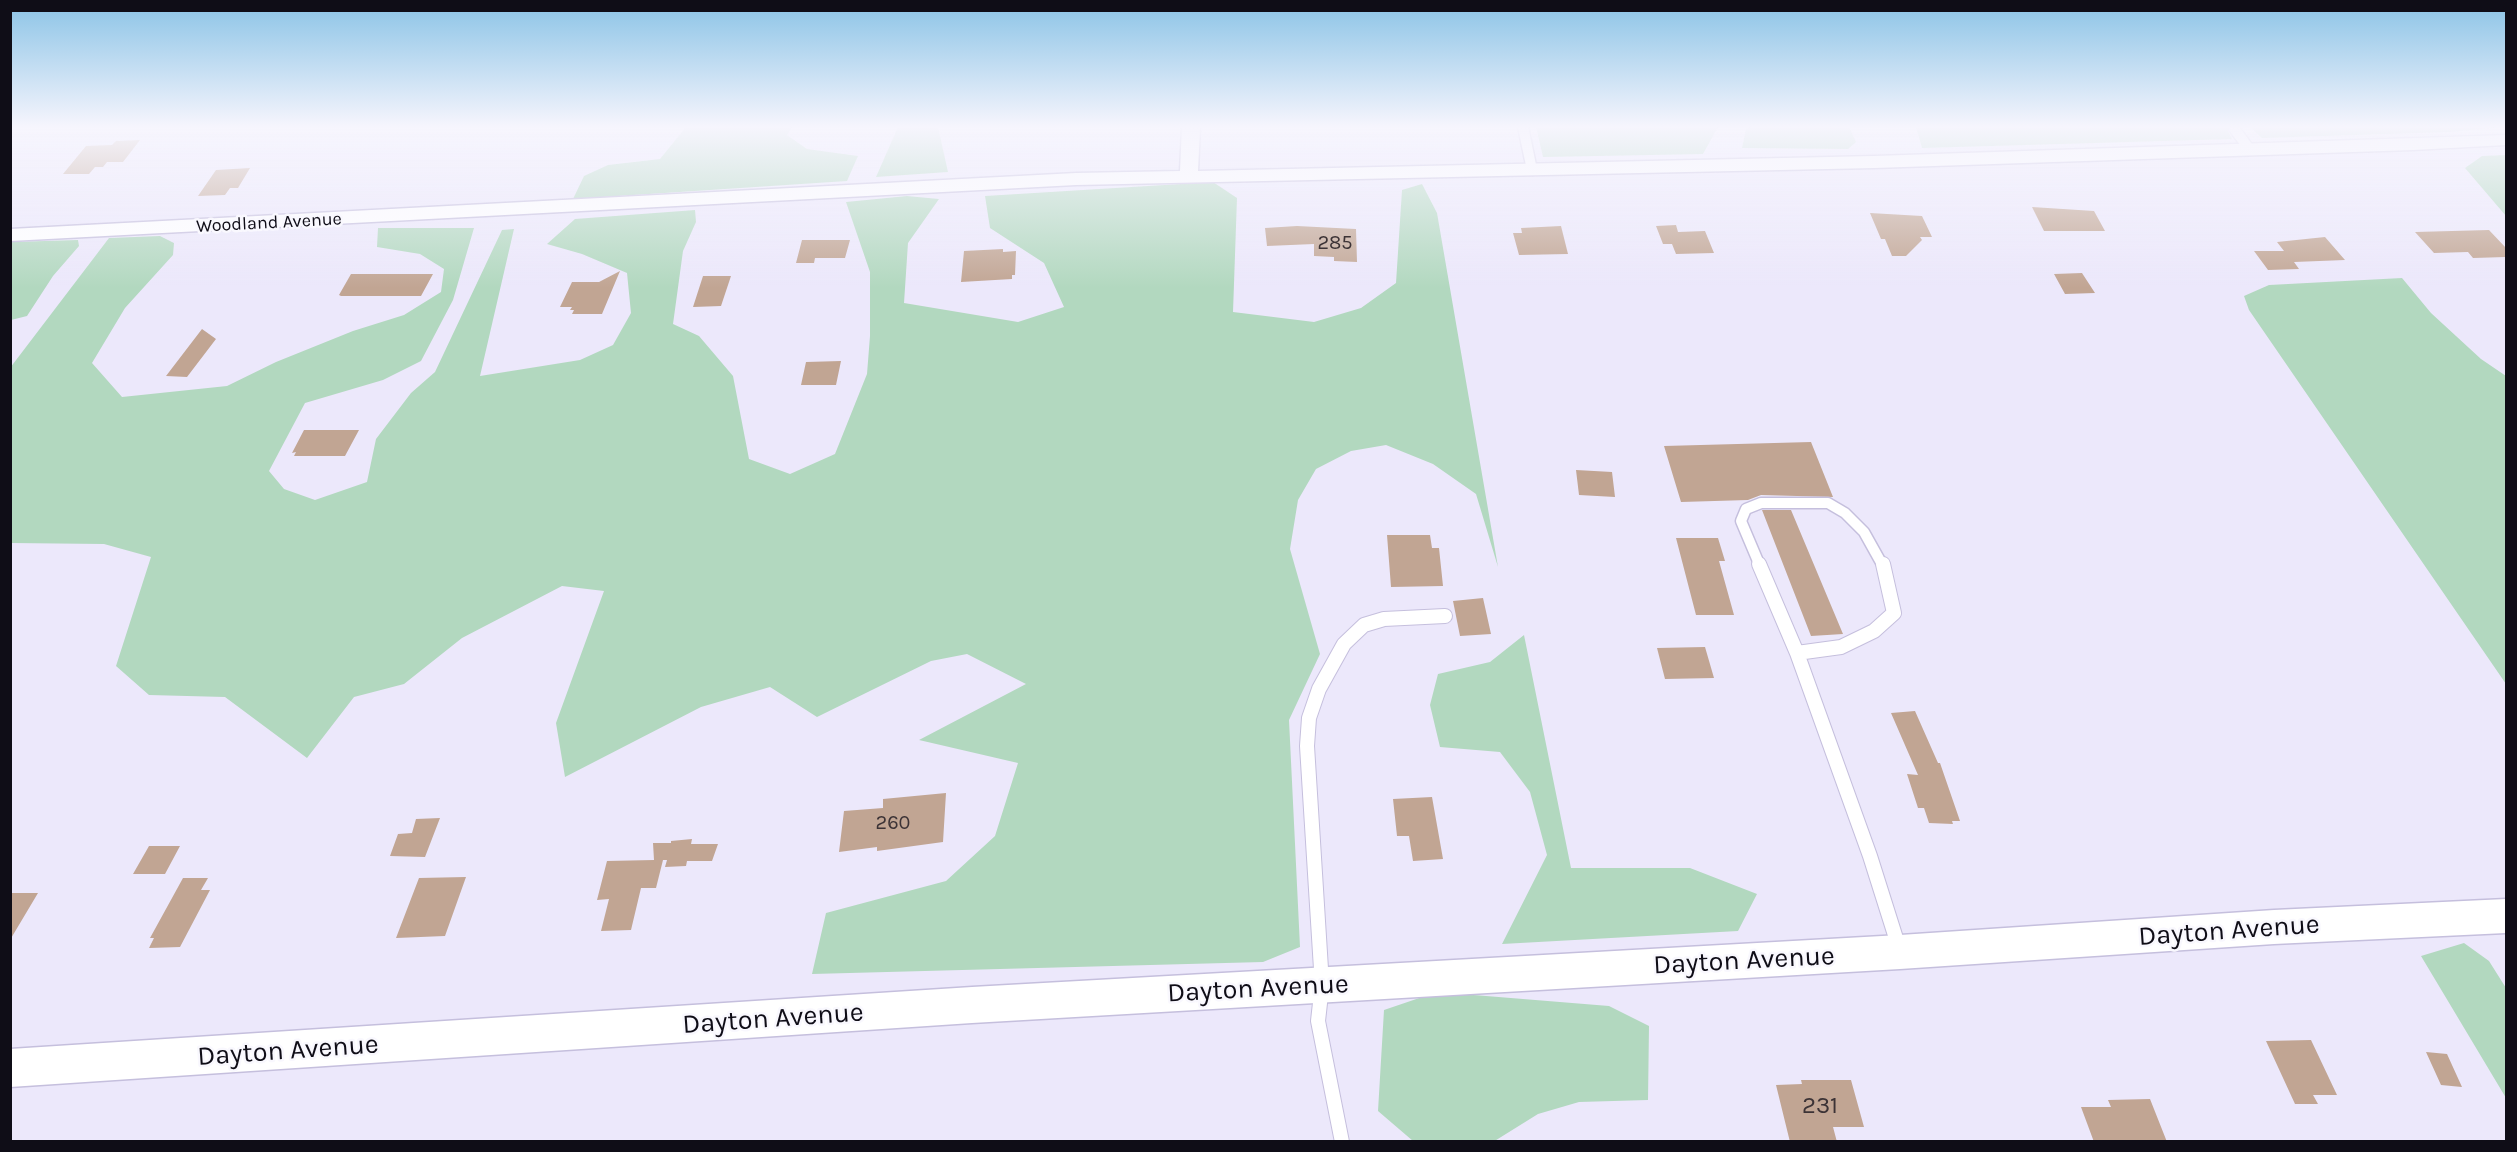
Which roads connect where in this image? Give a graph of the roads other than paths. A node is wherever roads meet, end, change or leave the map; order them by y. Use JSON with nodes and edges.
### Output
{"nodes":[{"id":1,"x":1094,"y":181,"type":"edge"},
{"id":2,"x":10,"y":235,"type":"edge"},
{"id":3,"x":1444,"y":616,"type":"dead end"},
{"id":4,"x":1797,"y":653,"type":"junction"},
{"id":5,"x":2506,"y":916,"type":"edge"},
{"id":6,"x":1900,"y":952,"type":"junction"},
{"id":7,"x":1322,"y":985,"type":"junction"},
{"id":8,"x":11,"y":1068,"type":"edge"},
{"id":9,"x":1342,"y":1142,"type":"edge"}],
"edges":[{"from":1,"to":2,"type":"street","name":"Woodland Avenue"},
{"from":3,"to":7,"type":"lane"},
{"from":4,"to":4,"type":"lane"},
{"from":4,"to":6,"type":"lane"},
{"from":5,"to":6,"type":"street","name":"Dayton Avenue"},
{"from":6,"to":7,"type":"street","name":"Dayton Avenue"},
{"from":7,"to":8,"type":"street","name":"Dayton Avenue"},
{"from":7,"to":9,"type":"lane"}]}
